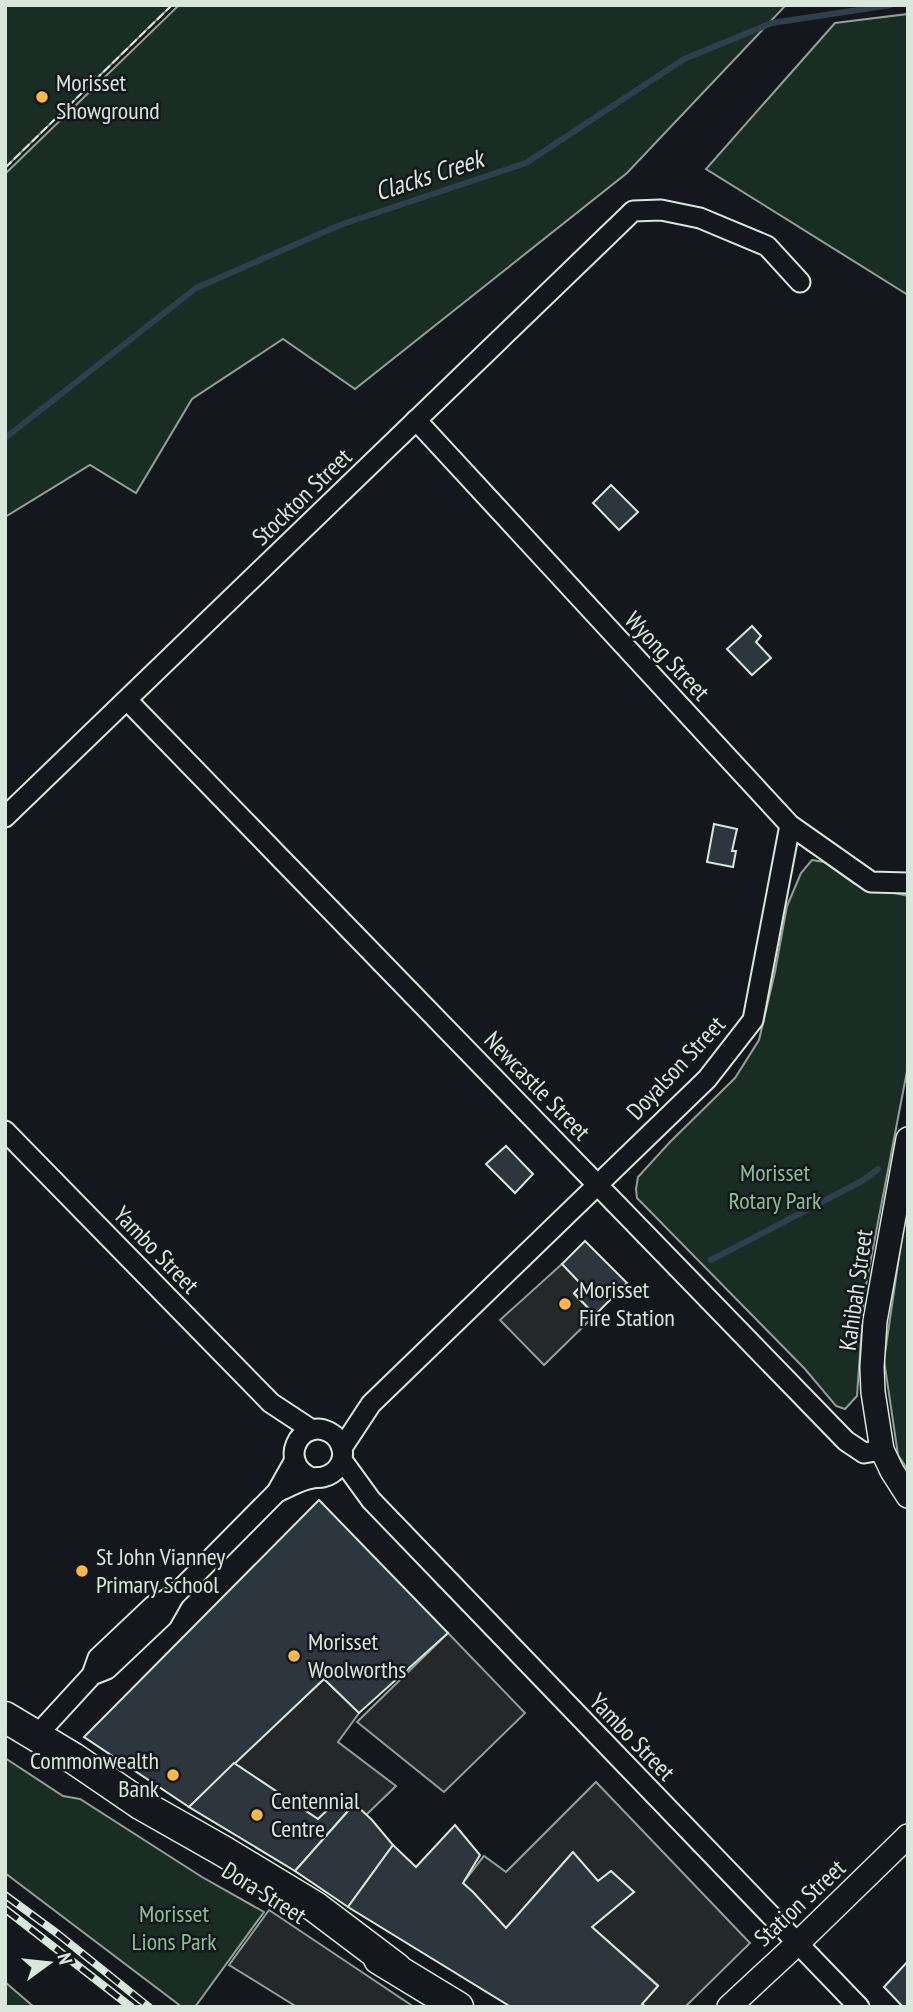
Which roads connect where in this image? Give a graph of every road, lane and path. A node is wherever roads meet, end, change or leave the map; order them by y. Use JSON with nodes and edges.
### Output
{"nodes":[{"id":1,"x":800,"y":282,"type":"dead end"},
{"id":2,"x":416,"y":420,"type":"junction"},
{"id":3,"x":127,"y":700,"type":"junction"},
{"id":4,"x":5,"y":817,"type":"edge"},
{"id":5,"x":790,"y":825,"type":"junction"},
{"id":6,"x":908,"y":883,"type":"edge"},
{"id":7,"x":5,"y":1131,"type":"edge"},
{"id":8,"x":908,"y":1139,"type":"edge"},
{"id":9,"x":597,"y":1185,"type":"junction"},
{"id":10,"x":271,"y":1403,"type":"junction"},
{"id":11,"x":371,"y":1404,"type":"junction"},
{"id":12,"x":318,"y":1430,"type":"junction"},
{"id":13,"x":882,"y":1450,"type":"junction"},
{"id":14,"x":295,"y":1454,"type":"junction"},
{"id":15,"x":342,"y":1454,"type":"junction"},
{"id":16,"x":319,"y":1477,"type":"junction"},
{"id":17,"x":277,"y":1492,"type":"junction"},
{"id":18,"x":908,"y":1496,"type":"edge"},
{"id":19,"x":371,"y":1500,"type":"junction"},
{"id":20,"x":5,"y":1717,"type":"edge"},
{"id":21,"x":36,"y":1736,"type":"junction"},
{"id":22,"x":908,"y":1836,"type":"edge"},
{"id":23,"x":798,"y":1943,"type":"junction"},
{"id":24,"x":458,"y":2007,"type":"edge"},
{"id":25,"x":729,"y":2007,"type":"edge"},
{"id":26,"x":859,"y":2007,"type":"edge"}],
"edges":[{"from":1,"to":2,"type":"street","name":"Stockton Street"},
{"from":2,"to":3,"type":"street","name":"Stockton Street"},
{"from":2,"to":5,"type":"street","name":"Wyong Street"},
{"from":3,"to":4,"type":"street","name":"Stockton Street"},
{"from":3,"to":9,"type":"street","name":"Newcastle Street"},
{"from":5,"to":6,"type":"street","name":"Wyong Street"},
{"from":5,"to":9,"type":"street","name":"Doyalson Street"},
{"from":7,"to":10,"type":"street","name":"Yambo Street"},
{"from":8,"to":13,"type":"street","name":"Kahibah Street"},
{"from":9,"to":11,"type":"street","name":"Doyalson Street"},
{"from":9,"to":13,"type":"street","name":"Newcastle Street"},
{"from":10,"to":12,"type":"street","name":"Yambo Street"},
{"from":10,"to":14,"type":"street","name":"Yambo Street"},
{"from":11,"to":12,"type":"street","name":"Doyalson Street"},
{"from":11,"to":15,"type":"street","name":"Doyalson Street"},
{"from":12,"to":14,"type":"street","name":"Doyalson Street"},
{"from":12,"to":15,"type":"street"},
{"from":13,"to":18,"type":"street"},
{"from":14,"to":16,"type":"street"},
{"from":14,"to":17,"type":"street","name":"Doyalson Street"},
{"from":15,"to":16,"type":"street","name":"Doyalson Street"},
{"from":15,"to":19,"type":"street","name":"Yambo Street"},
{"from":16,"to":17,"type":"street","name":"Doyalson Street"},
{"from":16,"to":19,"type":"street","name":"Yambo Street"},
{"from":17,"to":21,"type":"street","name":"Doyalson Street"},
{"from":19,"to":23,"type":"street","name":"Yambo Street"},
{"from":20,"to":21,"type":"main road","name":"Dora Street"},
{"from":21,"to":24,"type":"main road","name":"Dora Street"},
{"from":22,"to":23,"type":"street","name":"Station Street"},
{"from":23,"to":25,"type":"street","name":"Station Street"},
{"from":23,"to":26,"type":"street","name":"Yambo Street"}]}
